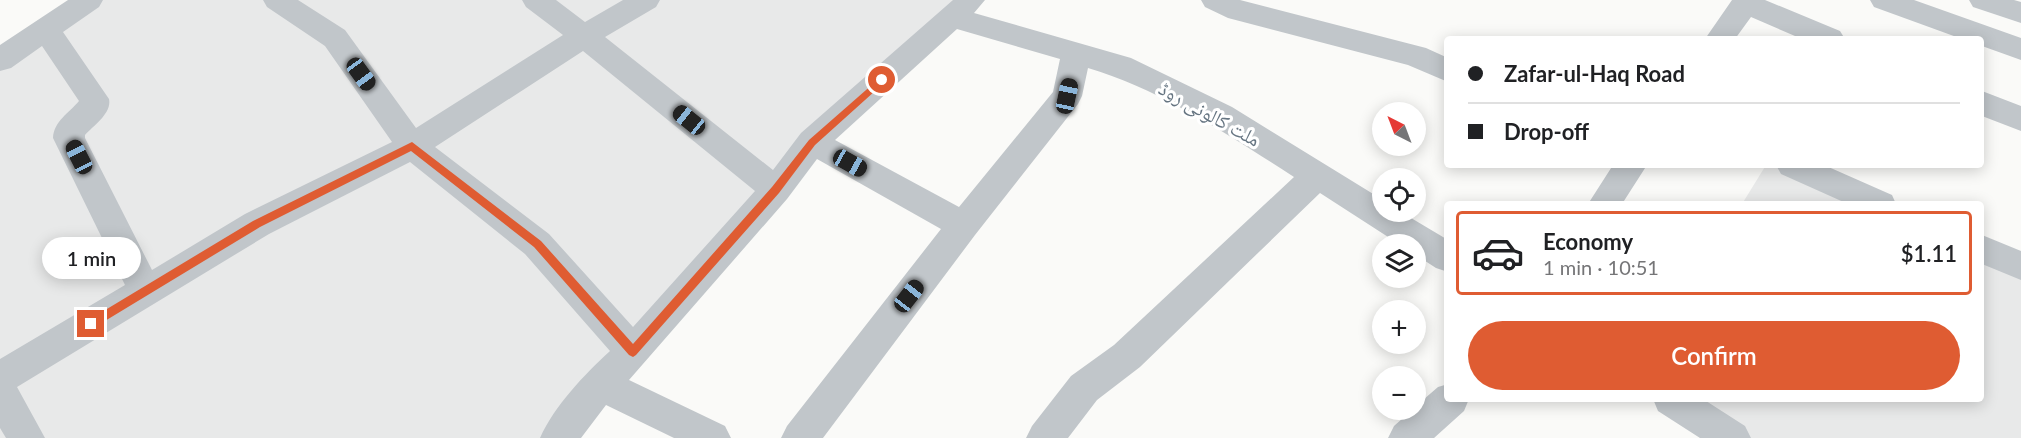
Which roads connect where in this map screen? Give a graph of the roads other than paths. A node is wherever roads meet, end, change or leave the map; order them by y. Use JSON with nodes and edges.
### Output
{"nodes":[{"id":1,"x":89,"y":0,"type":"edge"},
{"id":2,"x":277,"y":0,"type":"edge"},
{"id":3,"x":536,"y":0,"type":"edge"},
{"id":4,"x":646,"y":0,"type":"edge"},
{"id":5,"x":1215,"y":0,"type":"edge"},
{"id":6,"x":1884,"y":0,"type":"edge"},
{"id":7,"x":1983,"y":0,"type":"edge"},
{"id":8,"x":961,"y":8,"type":"edge"},
{"id":9,"x":2021,"y":13,"type":"edge"},
{"id":10,"x":46,"y":30,"type":"junction"},
{"id":11,"x":584,"y":36,"type":"junction"},
{"id":12,"x":1722,"y":36,"type":"edge"},
{"id":13,"x":1823,"y":36,"type":"edge"},
{"id":14,"x":2021,"y":49,"type":"edge"},
{"id":15,"x":1076,"y":55,"type":"junction"},
{"id":16,"x":0,"y":60,"type":"edge"},
{"id":17,"x":1444,"y":69,"type":"edge"},
{"id":18,"x":1984,"y":104,"type":"edge"},
{"id":19,"x":2021,"y":119,"type":"edge"},
{"id":20,"x":812,"y":142,"type":"junction"},
{"id":21,"x":412,"y":146,"type":"junction"},
{"id":22,"x":1629,"y":168,"type":"edge"},
{"id":23,"x":1799,"y":168,"type":"edge"},
{"id":24,"x":1317,"y":176,"type":"junction"},
{"id":25,"x":776,"y":190,"type":"junction"},
{"id":26,"x":1606,"y":201,"type":"edge"},
{"id":27,"x":1873,"y":201,"type":"edge"},
{"id":28,"x":963,"y":225,"type":"junction"},
{"id":29,"x":1984,"y":250,"type":"edge"},
{"id":30,"x":1444,"y":255,"type":"edge"},
{"id":31,"x":2021,"y":266,"type":"edge"},
{"id":32,"x":146,"y":291,"type":"junction"},
{"id":33,"x":633,"y":352,"type":"junction"},
{"id":34,"x":0,"y":378,"type":"edge"},
{"id":35,"x":600,"y":384,"type":"junction"},
{"id":36,"x":0,"y":393,"type":"edge"},
{"id":37,"x":1449,"y":402,"type":"edge"},
{"id":38,"x":1676,"y":402,"type":"edge"},
{"id":39,"x":26,"y":438,"type":"edge"},
{"id":40,"x":559,"y":438,"type":"edge"},
{"id":41,"x":712,"y":438,"type":"edge"},
{"id":42,"x":800,"y":438,"type":"edge"},
{"id":43,"x":1045,"y":438,"type":"edge"},
{"id":44,"x":1407,"y":438,"type":"edge"},
{"id":45,"x":1732,"y":438,"type":"edge"}],
"edges":[{"from":1,"to":10,"type":"street"},
{"from":2,"to":21,"type":"street"},
{"from":3,"to":11,"type":"street"},
{"from":4,"to":11,"type":"street"},
{"from":5,"to":17,"type":"street"},
{"from":6,"to":14,"type":"street"},
{"from":7,"to":9,"type":"street"},
{"from":8,"to":15,"type":"street","name":"ملت کالونی روڈ"},
{"from":8,"to":20,"type":"street"},
{"from":10,"to":16,"type":"street"},
{"from":10,"to":32,"type":"street"},
{"from":11,"to":21,"type":"street"},
{"from":11,"to":25,"type":"street"},
{"from":12,"to":13,"type":"street"},
{"from":15,"to":24,"type":"street","name":"ملت کالونی روڈ"},
{"from":15,"to":28,"type":"street"},
{"from":18,"to":19,"type":"street"},
{"from":20,"to":25,"type":"street"},
{"from":20,"to":28,"type":"street"},
{"from":21,"to":32,"type":"street"},
{"from":21,"to":33,"type":"street"},
{"from":22,"to":26,"type":"street"},
{"from":23,"to":27,"type":"street"},
{"from":24,"to":30,"type":"street","name":"ملت کالونی روڈ"},
{"from":24,"to":43,"type":"street"},
{"from":25,"to":33,"type":"street"},
{"from":28,"to":42,"type":"street"},
{"from":29,"to":31,"type":"street"},
{"from":32,"to":34,"type":"street"},
{"from":33,"to":35,"type":"street"},
{"from":35,"to":40,"type":"street"},
{"from":35,"to":41,"type":"street"},
{"from":36,"to":39,"type":"street"},
{"from":37,"to":44,"type":"street"},
{"from":38,"to":45,"type":"street"}]}
